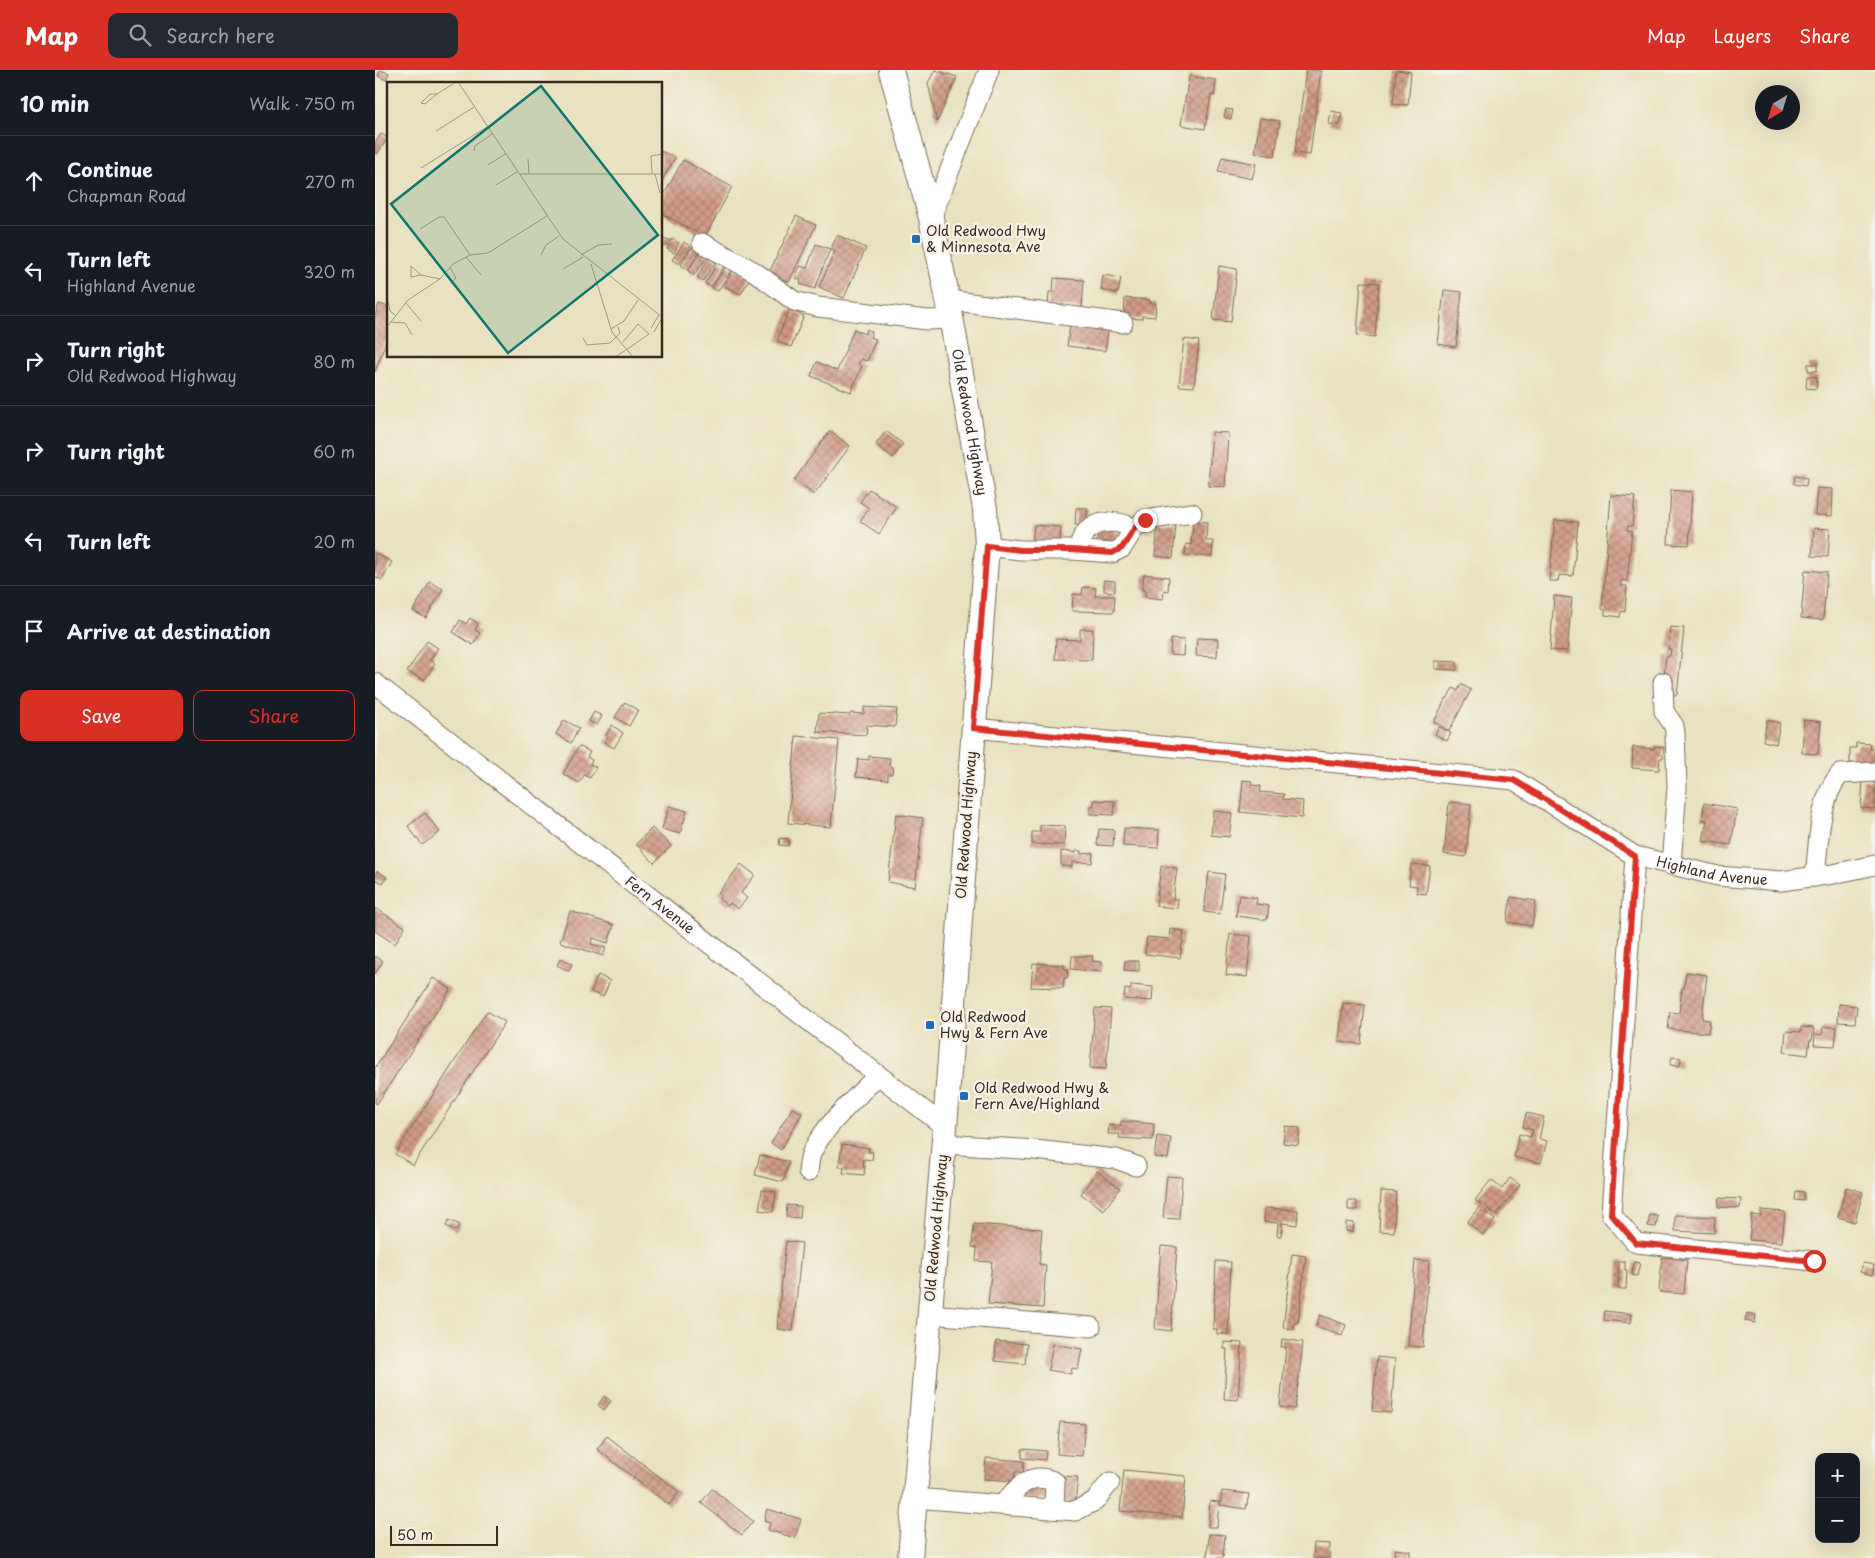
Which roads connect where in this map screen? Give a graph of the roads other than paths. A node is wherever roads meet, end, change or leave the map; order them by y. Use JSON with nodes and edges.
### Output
{"nodes":[{"id":1,"x":891,"y":70,"type":"edge"},
{"id":2,"x":989,"y":70,"type":"edge"},
{"id":3,"x":931,"y":218,"type":"junction"},
{"id":4,"x":702,"y":243,"type":"dead end"},
{"id":5,"x":950,"y":309,"type":"junction"},
{"id":6,"x":1123,"y":323,"type":"dead end"},
{"id":7,"x":1193,"y":513,"type":"dead end"},
{"id":8,"x":1134,"y":529,"type":"junction"},
{"id":9,"x":987,"y":546,"type":"junction"},
{"id":10,"x":1079,"y":550,"type":"junction"},
{"id":11,"x":1663,"y":682,"type":"dead end"},
{"id":12,"x":375,"y":683,"type":"edge"},
{"id":13,"x":973,"y":728,"type":"junction"},
{"id":14,"x":1875,"y":772,"type":"edge"},
{"id":15,"x":1635,"y":856,"type":"junction"},
{"id":16,"x":1671,"y":865,"type":"junction"},
{"id":17,"x":1875,"y":865,"type":"edge"},
{"id":18,"x":1815,"y":877,"type":"junction"},
{"id":19,"x":878,"y":1075,"type":"junction"},
{"id":20,"x":944,"y":1136,"type":"junction"},
{"id":21,"x":1136,"y":1166,"type":"dead end"},
{"id":22,"x":808,"y":1172,"type":"dead end"},
{"id":23,"x":1814,"y":1261,"type":"dead end"},
{"id":24,"x":929,"y":1314,"type":"junction"},
{"id":25,"x":1091,"y":1327,"type":"dead end"},
{"id":26,"x":1110,"y":1482,"type":"dead end"},
{"id":27,"x":915,"y":1498,"type":"junction"},
{"id":28,"x":1002,"y":1505,"type":"junction"},
{"id":29,"x":1054,"y":1509,"type":"junction"},
{"id":30,"x":910,"y":1558,"type":"edge"}],
"edges":[{"from":1,"to":3,"type":"main road","name":"Old Redwood Highway"},
{"from":2,"to":3,"type":"street"},
{"from":3,"to":5,"type":"main road","name":"Old Redwood Highway"},
{"from":4,"to":5,"type":"street"},
{"from":5,"to":6,"type":"street"},
{"from":5,"to":9,"type":"main road","name":"Old Redwood Highway"},
{"from":7,"to":8,"type":"street"},
{"from":8,"to":10,"type":"street"},
{"from":8,"to":10,"type":"street"},
{"from":9,"to":10,"type":"street"},
{"from":9,"to":13,"type":"main road","name":"Old Redwood Highway"},
{"from":11,"to":16,"type":"street"},
{"from":12,"to":19,"type":"street","name":"Fern Avenue"},
{"from":13,"to":15,"type":"street","name":"Highland Avenue"},
{"from":13,"to":20,"type":"main road","name":"Old Redwood Highway"},
{"from":14,"to":18,"type":"street"},
{"from":15,"to":16,"type":"street","name":"Highland Avenue"},
{"from":15,"to":23,"type":"street"},
{"from":16,"to":18,"type":"street","name":"Highland Avenue"},
{"from":17,"to":18,"type":"street","name":"Highland Avenue"},
{"from":19,"to":20,"type":"street","name":"Fern Avenue"},
{"from":19,"to":22,"type":"street"},
{"from":20,"to":21,"type":"street"},
{"from":20,"to":24,"type":"main road","name":"Old Redwood Highway"},
{"from":24,"to":25,"type":"street"},
{"from":24,"to":27,"type":"main road","name":"Old Redwood Highway"},
{"from":26,"to":29,"type":"street"},
{"from":27,"to":28,"type":"street"},
{"from":27,"to":30,"type":"main road","name":"Old Redwood Highway"},
{"from":28,"to":29,"type":"street"},
{"from":28,"to":29,"type":"street"}]}
